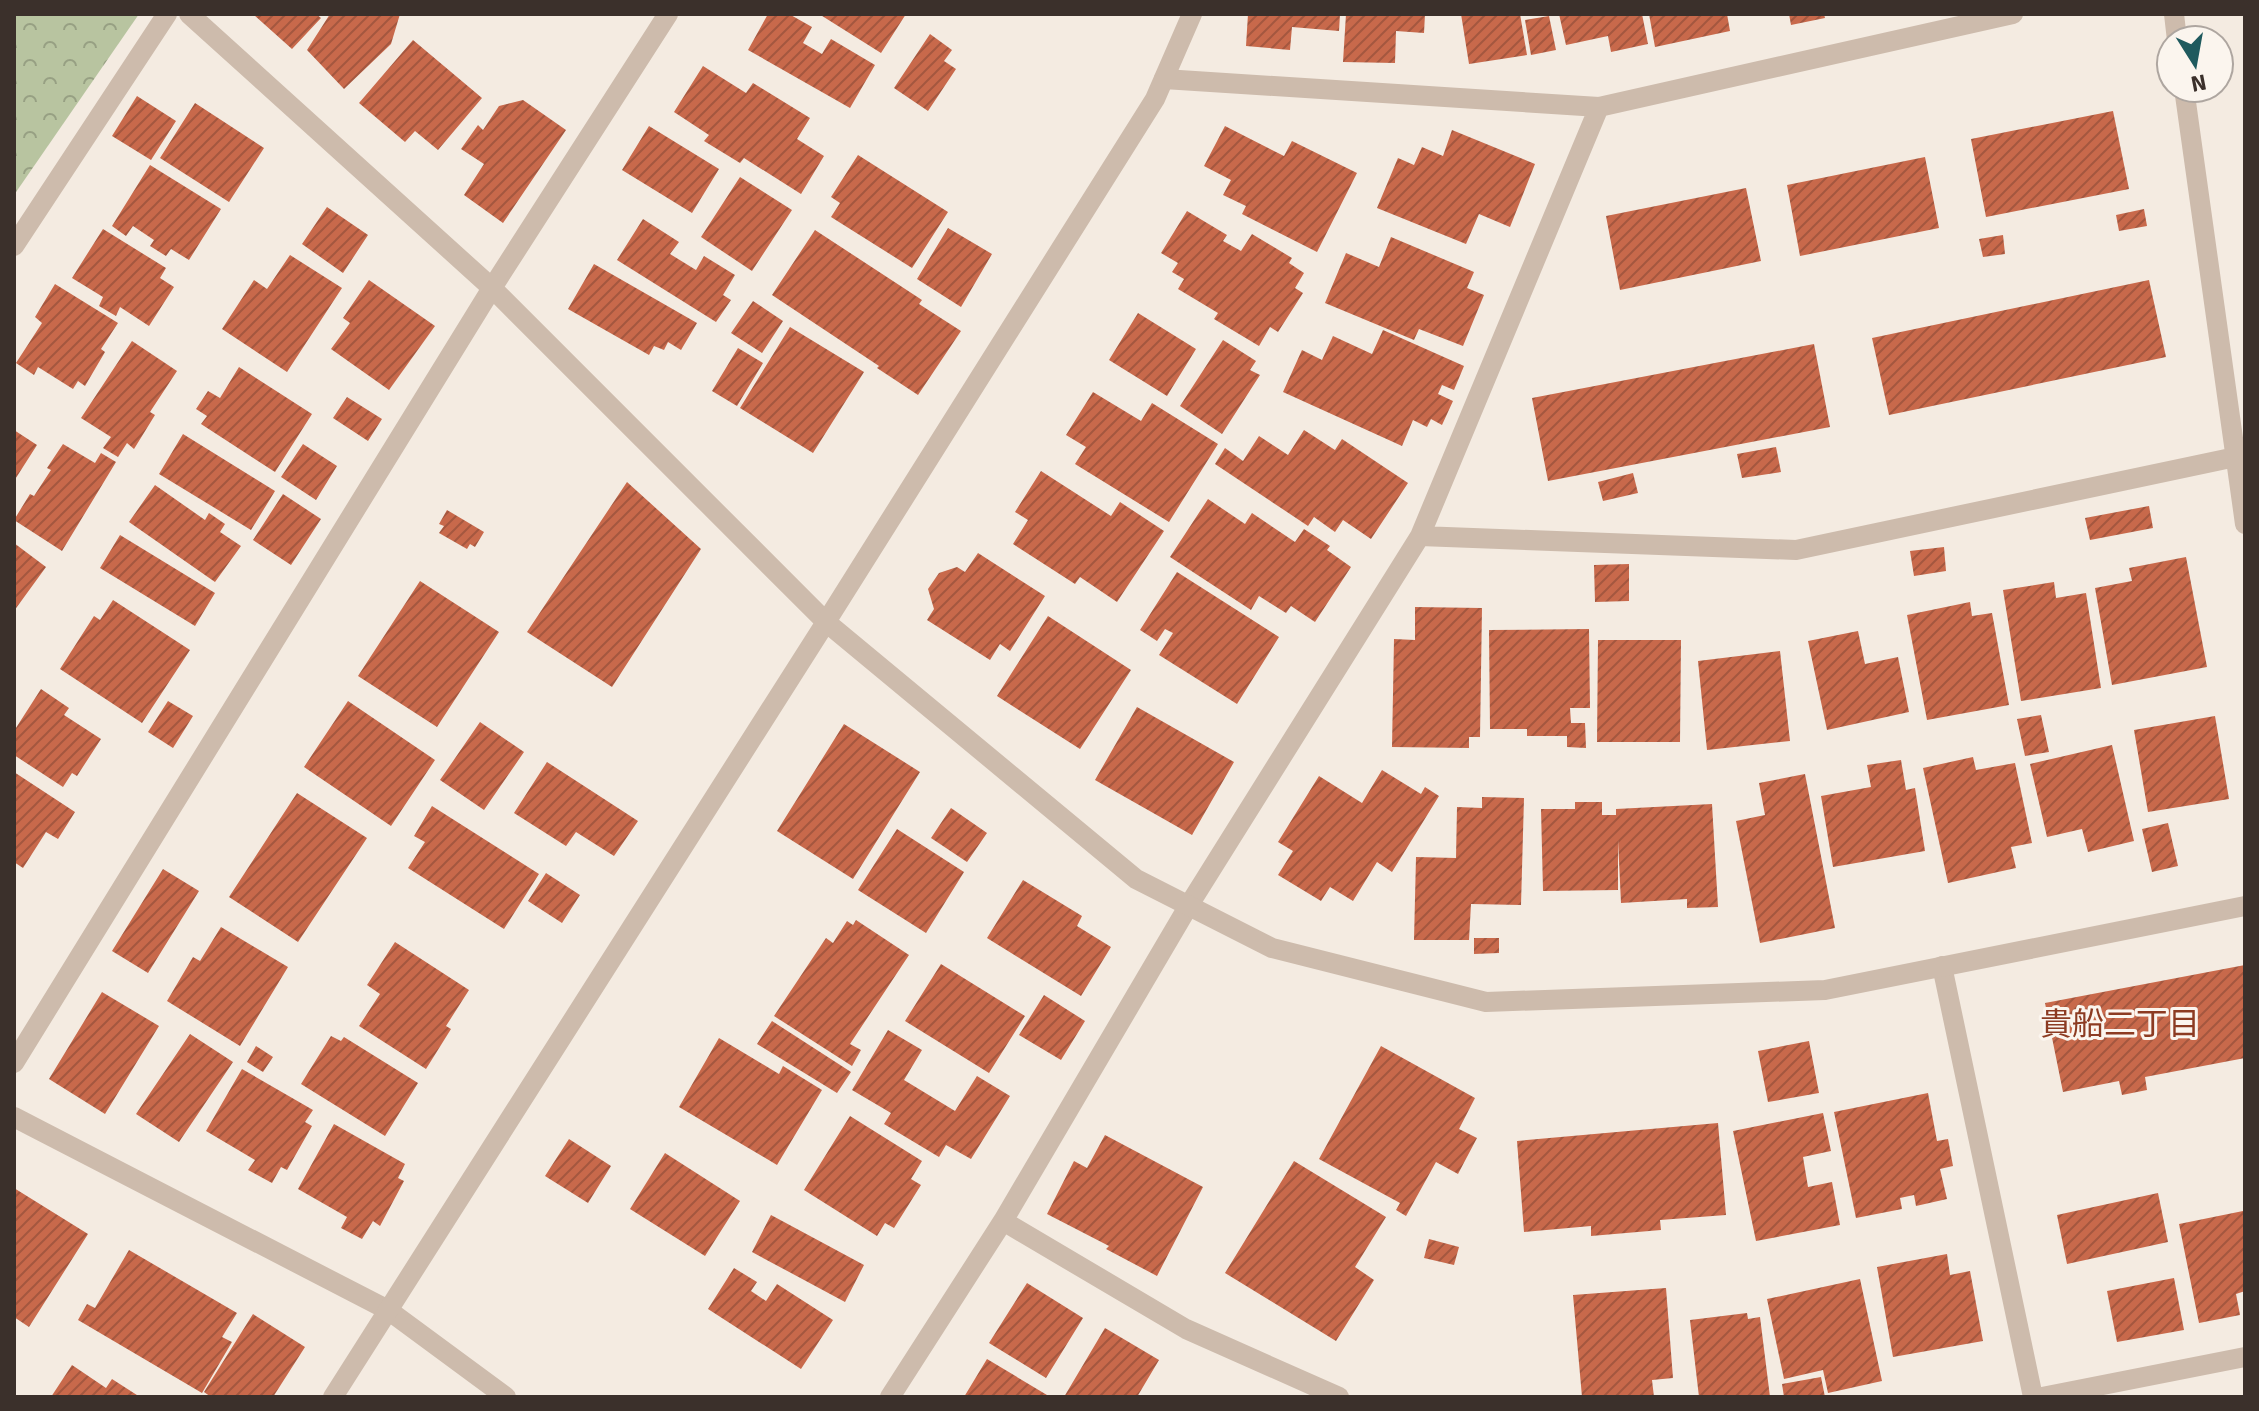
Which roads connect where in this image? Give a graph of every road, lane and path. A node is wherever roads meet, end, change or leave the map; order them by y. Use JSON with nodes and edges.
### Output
{"nodes":[{"id":1,"x":167,"y":14,"type":"edge"},
{"id":2,"x":189,"y":14,"type":"edge"},
{"id":3,"x":668,"y":14,"type":"edge"},
{"id":4,"x":1192,"y":14,"type":"edge"},
{"id":5,"x":2013,"y":14,"type":"edge"},
{"id":6,"x":1164,"y":79,"type":"junction"},
{"id":7,"x":2186,"y":104,"type":"edge"},
{"id":8,"x":1599,"y":107,"type":"junction"},
{"id":9,"x":14,"y":246,"type":"edge"},
{"id":10,"x":492,"y":288,"type":"junction"},
{"id":11,"x":2240,"y":456,"type":"edge"},
{"id":12,"x":2245,"y":524,"type":"edge"},
{"id":13,"x":1420,"y":536,"type":"junction"},
{"id":14,"x":826,"y":622,"type":"junction"},
{"id":15,"x":1189,"y":905,"type":"junction"},
{"id":16,"x":2245,"y":906,"type":"edge"},
{"id":17,"x":1942,"y":966,"type":"junction"},
{"id":18,"x":14,"y":1063,"type":"edge"},
{"id":19,"x":14,"y":1117,"type":"edge"},
{"id":20,"x":1003,"y":1221,"type":"junction"},
{"id":21,"x":388,"y":1310,"type":"junction"},
{"id":22,"x":2245,"y":1357,"type":"edge"},
{"id":23,"x":333,"y":1397,"type":"edge"},
{"id":24,"x":506,"y":1397,"type":"edge"},
{"id":25,"x":890,"y":1397,"type":"edge"},
{"id":26,"x":1339,"y":1397,"type":"edge"},
{"id":27,"x":2033,"y":1397,"type":"edge"},
{"id":28,"x":2042,"y":1397,"type":"edge"}],
"edges":[{"from":1,"to":9,"type":"street"},
{"from":2,"to":10,"type":"street"},
{"from":3,"to":10,"type":"street"},
{"from":4,"to":6,"type":"street"},
{"from":5,"to":8,"type":"street"},
{"from":6,"to":8,"type":"street"},
{"from":6,"to":14,"type":"street"},
{"from":7,"to":11,"type":"street"},
{"from":8,"to":13,"type":"street"},
{"from":10,"to":14,"type":"street"},
{"from":10,"to":18,"type":"street"},
{"from":11,"to":12,"type":"street"},
{"from":11,"to":13,"type":"street"},
{"from":13,"to":15,"type":"street"},
{"from":14,"to":15,"type":"street"},
{"from":14,"to":21,"type":"street"},
{"from":15,"to":17,"type":"street"},
{"from":15,"to":20,"type":"street"},
{"from":16,"to":17,"type":"street"},
{"from":17,"to":27,"type":"street"},
{"from":19,"to":21,"type":"street"},
{"from":20,"to":25,"type":"street"},
{"from":20,"to":26,"type":"street"},
{"from":21,"to":23,"type":"street"},
{"from":21,"to":24,"type":"street"},
{"from":22,"to":28,"type":"street"}]}
